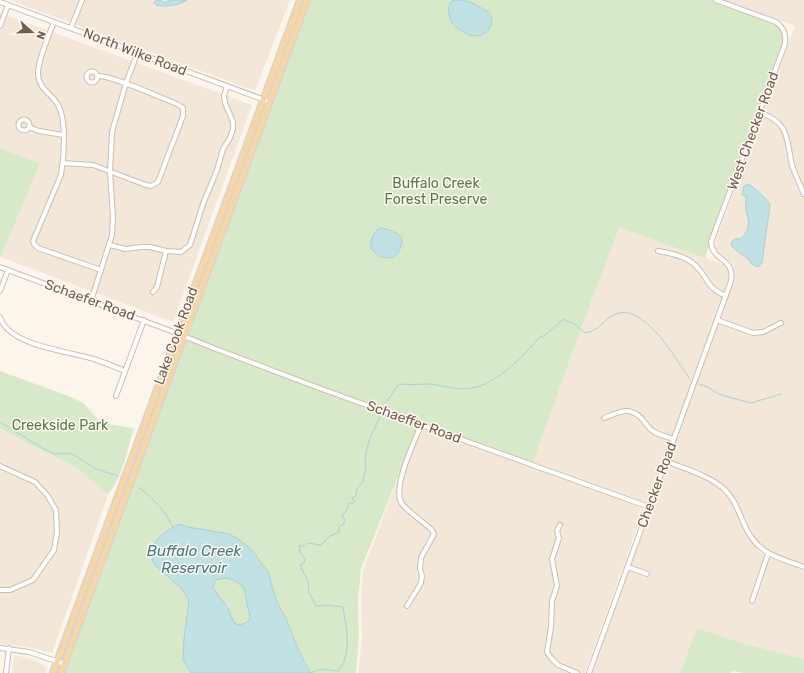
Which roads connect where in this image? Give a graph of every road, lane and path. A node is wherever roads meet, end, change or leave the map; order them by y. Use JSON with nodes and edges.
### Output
{"nodes":[{"id":1,"x":82,"y":0,"type":"edge"},
{"id":2,"x":300,"y":0,"type":"edge"},
{"id":3,"x":307,"y":0,"type":"edge"},
{"id":4,"x":716,"y":0,"type":"edge"},
{"id":5,"x":0,"y":2,"type":"edge"},
{"id":6,"x":8,"y":5,"type":"junction"},
{"id":7,"x":54,"y":22,"type":"junction"},
{"id":8,"x":0,"y":26,"type":"edge"},
{"id":9,"x":71,"y":28,"type":"junction"},
{"id":10,"x":138,"y":54,"type":"junction"},
{"id":11,"x":97,"y":76,"type":"dead end"},
{"id":12,"x":126,"y":83,"type":"junction"},
{"id":13,"x":227,"y":86,"type":"junction"},
{"id":14,"x":263,"y":99,"type":"junction"},
{"id":15,"x":270,"y":102,"type":"junction"},
{"id":16,"x":759,"y":112,"type":"junction"},
{"id":17,"x":29,"y":127,"type":"dead end"},
{"id":18,"x":63,"y":135,"type":"junction"},
{"id":19,"x":63,"y":163,"type":"junction"},
{"id":20,"x":110,"y":172,"type":"junction"},
{"id":21,"x":804,"y":194,"type":"edge"},
{"id":22,"x":110,"y":245,"type":"junction"},
{"id":23,"x":658,"y":251,"type":"dead end"},
{"id":24,"x":166,"y":252,"type":"junction"},
{"id":25,"x":0,"y":267,"type":"edge"},
{"id":26,"x":8,"y":270,"type":"junction"},
{"id":27,"x":101,"y":270,"type":"junction"},
{"id":28,"x":0,"y":291,"type":"edge"},
{"id":29,"x":153,"y":292,"type":"dead end"},
{"id":30,"x":726,"y":296,"type":"junction"},
{"id":31,"x":91,"y":301,"type":"junction"},
{"id":32,"x":0,"y":317,"type":"edge"},
{"id":33,"x":144,"y":320,"type":"junction"},
{"id":34,"x":717,"y":320,"type":"junction"},
{"id":35,"x":781,"y":323,"type":"dead end"},
{"id":36,"x":181,"y":334,"type":"junction"},
{"id":37,"x":124,"y":371,"type":"junction"},
{"id":38,"x":116,"y":396,"type":"dead end"},
{"id":39,"x":604,"y":418,"type":"dead end"},
{"id":40,"x":421,"y":425,"type":"junction"},
{"id":41,"x":674,"y":439,"type":"junction"},
{"id":42,"x":666,"y":462,"type":"junction"},
{"id":43,"x":0,"y":466,"type":"edge"},
{"id":44,"x":650,"y":506,"type":"junction"},
{"id":45,"x":560,"y":525,"type":"dead end"},
{"id":46,"x":768,"y":554,"type":"junction"},
{"id":47,"x":628,"y":567,"type":"junction"},
{"id":48,"x":804,"y":567,"type":"edge"},
{"id":49,"x":647,"y":574,"type":"dead end"},
{"id":50,"x":0,"y":590,"type":"edge"},
{"id":51,"x":752,"y":601,"type":"dead end"},
{"id":52,"x":407,"y":606,"type":"dead end"},
{"id":53,"x":0,"y":648,"type":"edge"},
{"id":54,"x":9,"y":648,"type":"junction"},
{"id":55,"x":57,"y":662,"type":"junction"},
{"id":56,"x":65,"y":664,"type":"junction"},
{"id":57,"x":6,"y":673,"type":"edge"},
{"id":58,"x":53,"y":673,"type":"edge"},
{"id":59,"x":61,"y":673,"type":"edge"},
{"id":60,"x":577,"y":673,"type":"edge"},
{"id":61,"x":589,"y":673,"type":"edge"}],
"edges":[{"from":1,"to":9,"type":"street"},
{"from":2,"to":14,"type":"main road","name":"Lake Cook Road"},
{"from":3,"to":15,"type":"main road","name":"Lake Cook Road"},
{"from":4,"to":16,"type":"street","name":"West Checker Road"},
{"from":5,"to":6,"type":"street","name":"North Wilke Road"},
{"from":6,"to":7,"type":"street","name":"North Wilke Road"},
{"from":6,"to":8,"type":"street"},
{"from":7,"to":9,"type":"street","name":"North Wilke Road"},
{"from":7,"to":18,"type":"street"},
{"from":9,"to":10,"type":"street","name":"North Wilke Road"},
{"from":10,"to":12,"type":"street"},
{"from":10,"to":13,"type":"street","name":"North Wilke Road"},
{"from":11,"to":12,"type":"street"},
{"from":12,"to":20,"type":"street"},
{"from":12,"to":20,"type":"street"},
{"from":13,"to":14,"type":"street","name":"North Wilke Road"},
{"from":13,"to":24,"type":"street"},
{"from":14,"to":15,"type":"street","name":"North Wilke Road"},
{"from":14,"to":36,"type":"main road","name":"Lake Cook Road"},
{"from":15,"to":36,"type":"main road","name":"Lake Cook Road"},
{"from":16,"to":21,"type":"street"},
{"from":16,"to":30,"type":"street","name":"West Checker Road"},
{"from":17,"to":18,"type":"street"},
{"from":18,"to":19,"type":"street"},
{"from":19,"to":20,"type":"street"},
{"from":19,"to":27,"type":"street"},
{"from":20,"to":22,"type":"street"},
{"from":22,"to":24,"type":"street"},
{"from":22,"to":27,"type":"street"},
{"from":23,"to":30,"type":"street"},
{"from":24,"to":29,"type":"street"},
{"from":25,"to":26,"type":"street","name":"Schaefer Road"},
{"from":26,"to":28,"type":"street"},
{"from":26,"to":31,"type":"street","name":"Schaefer Road"},
{"from":27,"to":31,"type":"street"},
{"from":30,"to":34,"type":"street","name":"Checker Road"},
{"from":31,"to":33,"type":"street","name":"Schaefer Road"},
{"from":32,"to":37,"type":"street"},
{"from":33,"to":36,"type":"street","name":"Schaefer Road"},
{"from":33,"to":37,"type":"street"},
{"from":34,"to":35,"type":"street"},
{"from":34,"to":41,"type":"street","name":"Checker Road"},
{"from":36,"to":40,"type":"street","name":"Schaeffer Road"},
{"from":36,"to":55,"type":"main road","name":"Lake Cook Road"},
{"from":36,"to":56,"type":"main road","name":"Lake Cook Road"},
{"from":37,"to":38,"type":"street"},
{"from":39,"to":41,"type":"street"},
{"from":40,"to":44,"type":"street","name":"Schaeffer Road"},
{"from":40,"to":52,"type":"street"},
{"from":41,"to":42,"type":"street","name":"Checker Road"},
{"from":42,"to":44,"type":"street","name":"Checker Road"},
{"from":42,"to":46,"type":"street"},
{"from":43,"to":50,"type":"street"},
{"from":44,"to":47,"type":"street","name":"Checker Road"},
{"from":45,"to":60,"type":"street"},
{"from":46,"to":48,"type":"street"},
{"from":46,"to":51,"type":"street"},
{"from":47,"to":49,"type":"street"},
{"from":47,"to":61,"type":"street","name":"Checker Road"},
{"from":53,"to":54,"type":"street"},
{"from":54,"to":55,"type":"street"},
{"from":54,"to":57,"type":"street"},
{"from":55,"to":56,"type":"street"},
{"from":55,"to":58,"type":"main road","name":"Lake Cook Road"},
{"from":56,"to":59,"type":"main road","name":"Lake Cook Road"}]}
